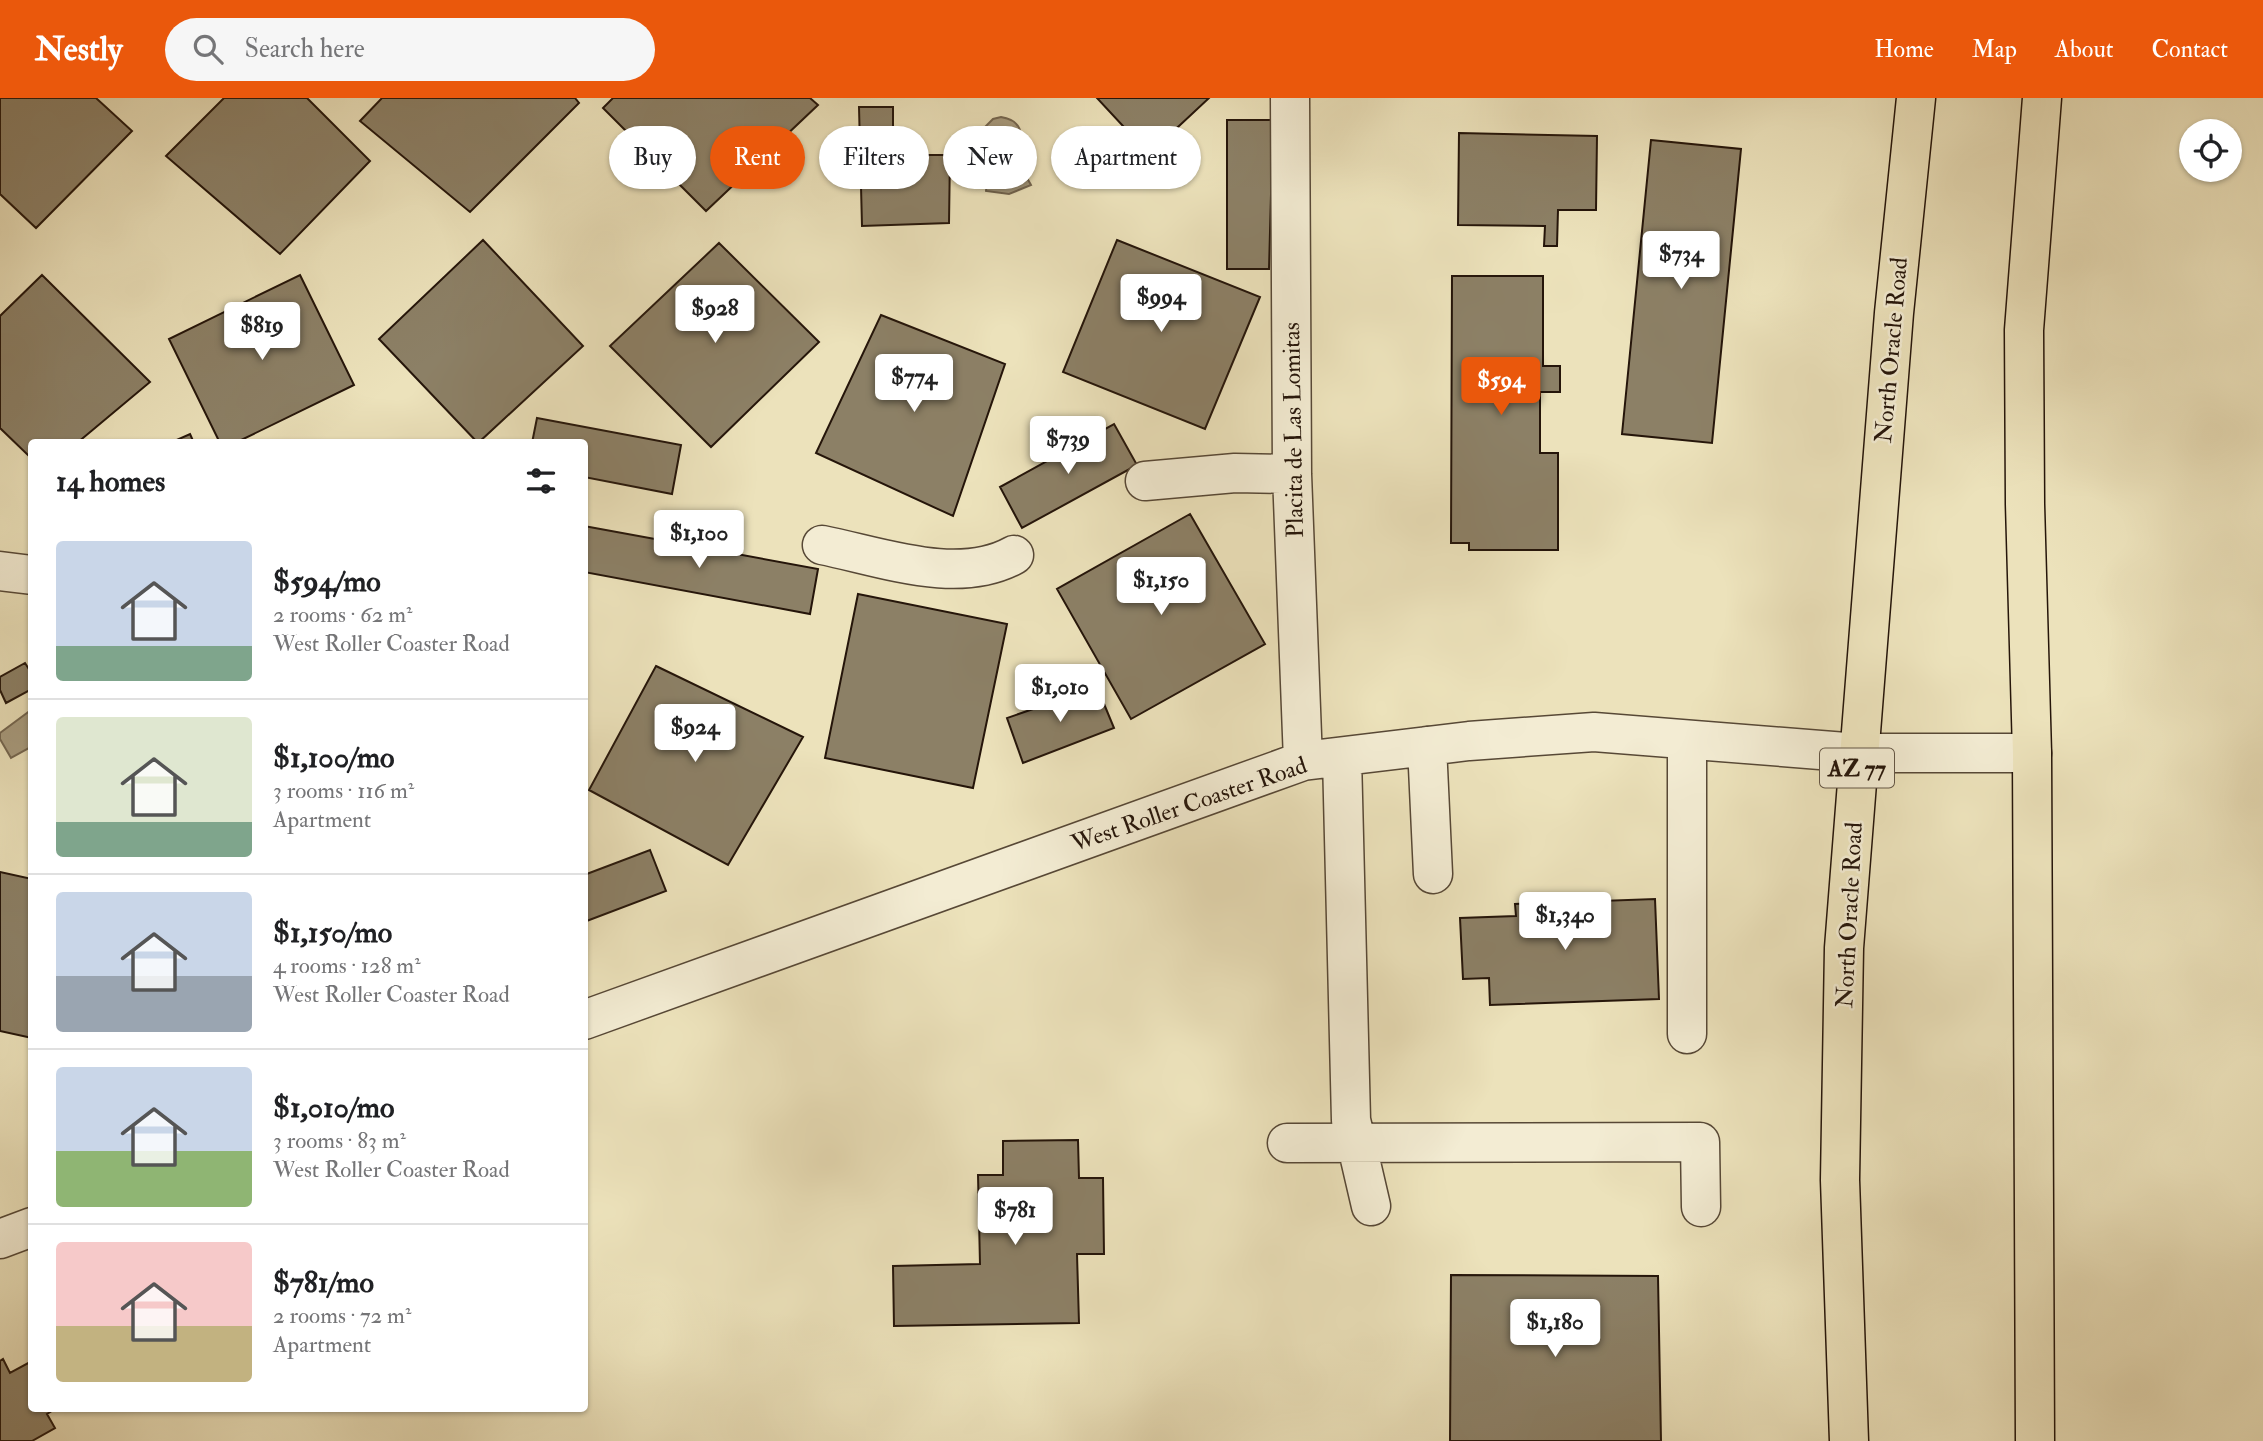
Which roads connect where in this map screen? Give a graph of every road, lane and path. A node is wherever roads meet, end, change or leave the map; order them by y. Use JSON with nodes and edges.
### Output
{"nodes":[{"id":1,"x":1290,"y":98,"type":"edge"},
{"id":2,"x":1916,"y":98,"type":"edge"},
{"id":3,"x":2042,"y":98,"type":"edge"},
{"id":4,"x":1292,"y":474,"type":"junction"},
{"id":5,"x":1145,"y":481,"type":"dead end"},
{"id":6,"x":822,"y":545,"type":"dead end"},
{"id":7,"x":1014,"y":555,"type":"dead end"},
{"id":8,"x":0,"y":571,"type":"edge"},
{"id":9,"x":28,"y":574,"type":"edge"},
{"id":10,"x":1687,"y":740,"type":"junction"},
{"id":11,"x":1427,"y":746,"type":"junction"},
{"id":12,"x":1858,"y":753,"type":"junction"},
{"id":13,"x":2032,"y":753,"type":"junction"},
{"id":14,"x":1342,"y":757,"type":"junction"},
{"id":15,"x":1303,"y":761,"type":"junction"},
{"id":16,"x":1433,"y":874,"type":"dead end"},
{"id":17,"x":588,"y":1019,"type":"edge"},
{"id":18,"x":1687,"y":1034,"type":"dead end"},
{"id":19,"x":1355,"y":1142,"type":"junction"},
{"id":20,"x":1287,"y":1143,"type":"dead end"},
{"id":21,"x":1371,"y":1206,"type":"dead end"},
{"id":22,"x":1701,"y":1207,"type":"dead end"},
{"id":23,"x":28,"y":1228,"type":"edge"},
{"id":24,"x":0,"y":1239,"type":"edge"},
{"id":25,"x":1849,"y":1441,"type":"edge"},
{"id":26,"x":2035,"y":1441,"type":"edge"}],
"edges":[{"from":1,"to":4,"type":"street","name":"Placita de Las Lomitas"},
{"from":2,"to":12,"type":"highway","name":"North Oracle Road","number":"AZ 77"},
{"from":3,"to":13,"type":"highway"},
{"from":4,"to":5,"type":"street"},
{"from":4,"to":15,"type":"street","name":"Placita de Las Lomitas"},
{"from":6,"to":7,"type":"street"},
{"from":8,"to":9,"type":"street"},
{"from":10,"to":11,"type":"street","name":"West Roller Coaster Road"},
{"from":10,"to":12,"type":"street","name":"West Roller Coaster Road"},
{"from":10,"to":18,"type":"street"},
{"from":11,"to":14,"type":"street","name":"West Roller Coaster Road"},
{"from":11,"to":16,"type":"street"},
{"from":12,"to":13,"type":"street","name":"West Roller Coaster Road"},
{"from":12,"to":25,"type":"highway","name":"North Oracle Road","number":"AZ 77"},
{"from":13,"to":26,"type":"highway"},
{"from":14,"to":15,"type":"street","name":"West Roller Coaster Road"},
{"from":14,"to":19,"type":"street"},
{"from":15,"to":17,"type":"street","name":"West Roller Coaster Road"},
{"from":19,"to":20,"type":"street"},
{"from":19,"to":21,"type":"street"},
{"from":19,"to":22,"type":"street"},
{"from":23,"to":24,"type":"street"}]}
